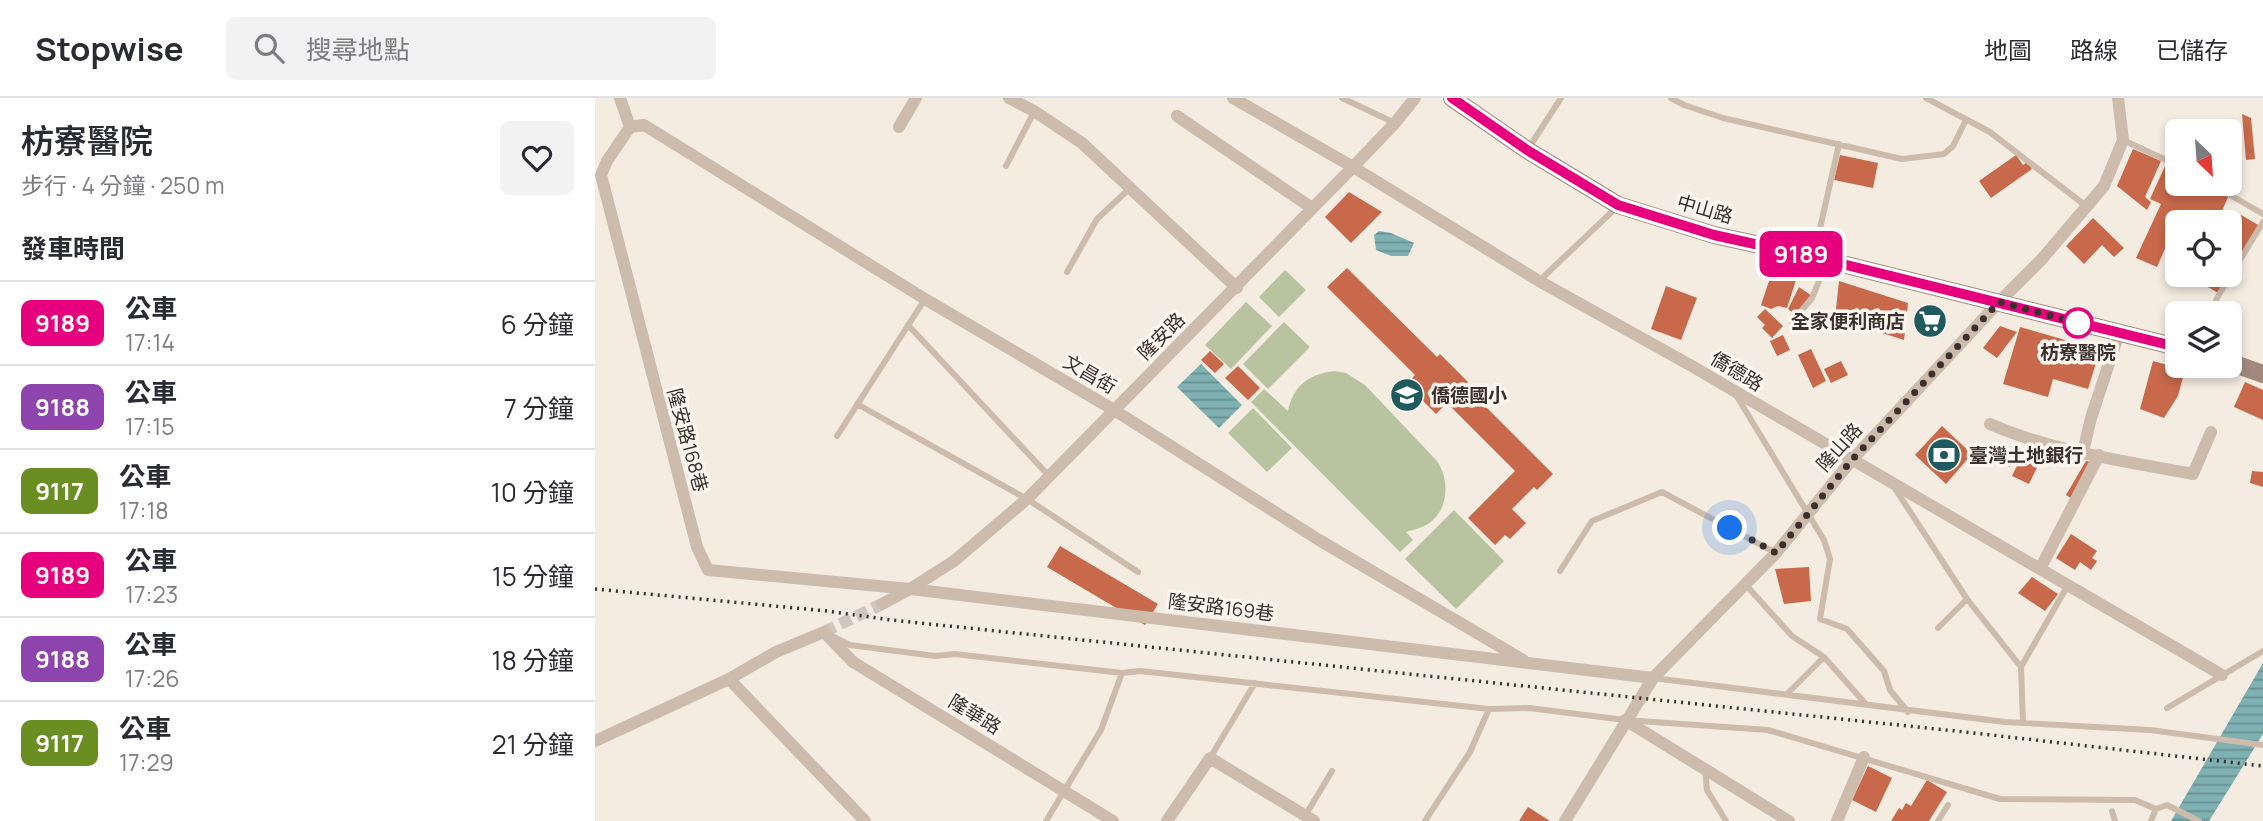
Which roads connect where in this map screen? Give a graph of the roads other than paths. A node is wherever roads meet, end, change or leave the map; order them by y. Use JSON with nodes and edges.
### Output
{"nodes":[{"id":1,"x":619,"y":98,"type":"edge"},
{"id":2,"x":916,"y":98,"type":"edge"},
{"id":3,"x":1009,"y":98,"type":"edge"},
{"id":4,"x":1233,"y":98,"type":"edge"},
{"id":5,"x":1342,"y":98,"type":"edge"},
{"id":6,"x":1415,"y":98,"type":"edge"},
{"id":7,"x":1452,"y":98,"type":"edge"},
{"id":8,"x":1561,"y":98,"type":"edge"},
{"id":9,"x":1671,"y":98,"type":"edge"},
{"id":10,"x":1926,"y":98,"type":"edge"},
{"id":11,"x":2118,"y":98,"type":"edge"},
{"id":12,"x":1034,"y":111,"type":"junction"},
{"id":13,"x":1177,"y":116,"type":"dead end"},
{"id":14,"x":1966,"y":120,"type":"junction"},
{"id":15,"x":1395,"y":123,"type":"junction"},
{"id":16,"x":630,"y":127,"type":"junction"},
{"id":17,"x":899,"y":127,"type":"dead end"},
{"id":18,"x":2123,"y":141,"type":"junction"},
{"id":19,"x":1839,"y":144,"type":"junction"},
{"id":20,"x":1527,"y":150,"type":"junction"},
{"id":21,"x":2165,"y":160,"type":"edge"},
{"id":22,"x":1006,"y":166,"type":"dead end"},
{"id":23,"x":1353,"y":167,"type":"junction"},
{"id":24,"x":1129,"y":189,"type":"junction"},
{"id":25,"x":2232,"y":196,"type":"edge"},
{"id":26,"x":1618,"y":205,"type":"junction"},
{"id":27,"x":2088,"y":207,"type":"junction"},
{"id":28,"x":1312,"y":208,"type":"junction"},
{"id":29,"x":2263,"y":214,"type":"edge"},
{"id":30,"x":2263,"y":222,"type":"edge"},
{"id":31,"x":1821,"y":259,"type":"junction"},
{"id":32,"x":1067,"y":272,"type":"dead end"},
{"id":33,"x":1539,"y":281,"type":"junction"},
{"id":34,"x":1237,"y":288,"type":"junction"},
{"id":35,"x":925,"y":299,"type":"junction"},
{"id":36,"x":2216,"y":301,"type":"edge"},
{"id":37,"x":1999,"y":302,"type":"junction"},
{"id":38,"x":1792,"y":322,"type":"dead end"},
{"id":39,"x":908,"y":326,"type":"junction"},
{"id":40,"x":2119,"y":333,"type":"junction"},
{"id":41,"x":2165,"y":344,"type":"edge"},
{"id":42,"x":2242,"y":367,"type":"edge"},
{"id":43,"x":2263,"y":374,"type":"edge"},
{"id":44,"x":1734,"y":392,"type":"junction"},
{"id":45,"x":857,"y":404,"type":"junction"},
{"id":46,"x":1114,"y":410,"type":"junction"},
{"id":47,"x":1990,"y":424,"type":"dead end"},
{"id":48,"x":2211,"y":432,"type":"dead end"},
{"id":49,"x":837,"y":436,"type":"dead end"},
{"id":50,"x":2083,"y":452,"type":"junction"},
{"id":51,"x":2099,"y":456,"type":"junction"},
{"id":52,"x":1851,"y":461,"type":"junction"},
{"id":53,"x":1049,"y":476,"type":"junction"},
{"id":54,"x":1893,"y":485,"type":"junction"},
{"id":55,"x":1027,"y":499,"type":"junction"},
{"id":56,"x":1808,"y":512,"type":"junction"},
{"id":57,"x":1776,"y":553,"type":"junction"},
{"id":58,"x":2040,"y":569,"type":"junction"},
{"id":59,"x":1560,"y":570,"type":"dead end"},
{"id":60,"x":1138,"y":572,"type":"dead end"},
{"id":61,"x":1745,"y":584,"type":"junction"},
{"id":62,"x":2068,"y":585,"type":"junction"},
{"id":63,"x":910,"y":589,"type":"junction"},
{"id":64,"x":1967,"y":599,"type":"junction"},
{"id":65,"x":881,"y":604,"type":"tunnel mouth"},
{"id":66,"x":1938,"y":628,"type":"dead end"},
{"id":67,"x":824,"y":632,"type":"junction"},
{"id":68,"x":2263,"y":651,"type":"edge"},
{"id":69,"x":1824,"y":657,"type":"junction"},
{"id":70,"x":1528,"y":663,"type":"junction"},
{"id":71,"x":2021,"y":667,"type":"junction"},
{"id":72,"x":1122,"y":673,"type":"junction"},
{"id":73,"x":2222,"y":674,"type":"junction"},
{"id":74,"x":1653,"y":678,"type":"junction"},
{"id":75,"x":729,"y":679,"type":"junction"},
{"id":76,"x":1255,"y":683,"type":"junction"},
{"id":77,"x":1787,"y":694,"type":"junction"},
{"id":78,"x":1865,"y":704,"type":"junction"},
{"id":79,"x":2167,"y":708,"type":"dead end"},
{"id":80,"x":1489,"y":709,"type":"junction"},
{"id":81,"x":1908,"y":712,"type":"junction"},
{"id":82,"x":1625,"y":720,"type":"junction"},
{"id":83,"x":2023,"y":722,"type":"junction"},
{"id":84,"x":595,"y":741,"type":"edge"},
{"id":85,"x":2263,"y":745,"type":"edge"},
{"id":86,"x":1864,"y":757,"type":"junction"},
{"id":87,"x":1210,"y":758,"type":"junction"},
{"id":88,"x":1704,"y":768,"type":"junction"},
{"id":89,"x":1332,"y":771,"type":"dead end"},
{"id":90,"x":1065,"y":791,"type":"junction"},
{"id":91,"x":1948,"y":805,"type":"dead end"},
{"id":92,"x":2156,"y":809,"type":"junction"},
{"id":93,"x":2112,"y":811,"type":"dead end"},
{"id":94,"x":1307,"y":819,"type":"edge"},
{"id":95,"x":865,"y":821,"type":"edge"},
{"id":96,"x":1046,"y":821,"type":"edge"},
{"id":97,"x":1113,"y":821,"type":"edge"},
{"id":98,"x":1167,"y":821,"type":"edge"},
{"id":99,"x":1425,"y":821,"type":"edge"},
{"id":100,"x":1565,"y":821,"type":"edge"},
{"id":101,"x":1726,"y":821,"type":"edge"},
{"id":102,"x":1789,"y":821,"type":"edge"},
{"id":103,"x":1837,"y":821,"type":"edge"},
{"id":104,"x":1938,"y":821,"type":"edge"},
{"id":105,"x":2115,"y":821,"type":"edge"},
{"id":106,"x":2151,"y":821,"type":"edge"},
{"id":107,"x":2199,"y":821,"type":"edge"}],
"edges":[{"from":1,"to":16,"type":"street"},
{"from":2,"to":17,"type":"street"},
{"from":3,"to":12,"type":"street"},
{"from":4,"to":23,"type":"street","name":"僑德路"},
{"from":5,"to":15,"type":"lane"},
{"from":6,"to":15,"type":"street","name":"隆安路"},
{"from":7,"to":20,"type":"street","name":"中山路"},
{"from":8,"to":20,"type":"lane"},
{"from":9,"to":19,"type":"lane"},
{"from":10,"to":14,"type":"lane"},
{"from":11,"to":18,"type":"street","name":"隆山路"},
{"from":12,"to":22,"type":"lane"},
{"from":12,"to":24,"type":"street"},
{"from":13,"to":28,"type":"street"},
{"from":14,"to":19,"type":"lane"},
{"from":14,"to":27,"type":"lane"},
{"from":15,"to":23,"type":"street","name":"隆安路"},
{"from":16,"to":35,"type":"street","name":"文昌街"},
{"from":16,"to":63,"type":"street","name":"隆安路168巷"},
{"from":18,"to":21,"type":"lane"},
{"from":18,"to":27,"type":"street","name":"隆山路"},
{"from":19,"to":31,"type":"lane"},
{"from":20,"to":26,"type":"street","name":"中山路"},
{"from":23,"to":28,"type":"street","name":"隆安路"},
{"from":23,"to":33,"type":"street","name":"僑德路"},
{"from":24,"to":32,"type":"lane"},
{"from":24,"to":34,"type":"street"},
{"from":25,"to":29,"type":"lane"},
{"from":26,"to":31,"type":"street","name":"中山路"},
{"from":26,"to":33,"type":"lane"},
{"from":27,"to":37,"type":"street","name":"隆山路"},
{"from":28,"to":34,"type":"street","name":"隆安路"},
{"from":30,"to":36,"type":"lane"},
{"from":31,"to":37,"type":"street","name":"中山路"},
{"from":31,"to":38,"type":"lane"},
{"from":33,"to":44,"type":"street","name":"僑德路"},
{"from":34,"to":46,"type":"street","name":"隆安路"},
{"from":35,"to":39,"type":"lane"},
{"from":35,"to":46,"type":"street","name":"文昌街"},
{"from":37,"to":40,"type":"street","name":"中山路"},
{"from":37,"to":52,"type":"street","name":"隆山路"},
{"from":39,"to":45,"type":"lane"},
{"from":39,"to":53,"type":"lane"},
{"from":40,"to":41,"type":"street","name":"中山路"},
{"from":40,"to":50,"type":"street"},
{"from":42,"to":43,"type":"street"},
{"from":44,"to":52,"type":"street","name":"僑德路"},
{"from":44,"to":56,"type":"lane"},
{"from":45,"to":49,"type":"lane"},
{"from":45,"to":55,"type":"lane"},
{"from":46,"to":53,"type":"street","name":"隆安路"},
{"from":46,"to":70,"type":"street","name":"文昌街"},
{"from":47,"to":50,"type":"street"},
{"from":48,"to":51,"type":"street"},
{"from":50,"to":51,"type":"street"},
{"from":51,"to":58,"type":"street"},
{"from":52,"to":54,"type":"street","name":"僑德路"},
{"from":52,"to":56,"type":"street","name":"隆山路"},
{"from":53,"to":55,"type":"street","name":"隆安路"},
{"from":54,"to":58,"type":"street","name":"僑德路"},
{"from":54,"to":64,"type":"lane"},
{"from":55,"to":60,"type":"lane"},
{"from":55,"to":63,"type":"street","name":"隆安路"},
{"from":56,"to":57,"type":"street","name":"隆山路"},
{"from":56,"to":81,"type":"lane"},
{"from":57,"to":59,"type":"lane"},
{"from":57,"to":61,"type":"street","name":"隆山路"},
{"from":58,"to":62,"type":"street","name":"僑德路"},
{"from":61,"to":69,"type":"lane"},
{"from":61,"to":74,"type":"street","name":"隆山路"},
{"from":62,"to":71,"type":"lane"},
{"from":62,"to":73,"type":"street","name":"僑德路"},
{"from":63,"to":65,"type":"street","name":"隆安路"},
{"from":63,"to":70,"type":"street","name":"隆安路169巷"},
{"from":64,"to":66,"type":"lane"},
{"from":64,"to":71,"type":"lane"},
{"from":67,"to":72,"type":"lane"},
{"from":67,"to":75,"type":"street"},
{"from":67,"to":90,"type":"street","name":"隆華路"},
{"from":68,"to":73,"type":"lane"},
{"from":69,"to":77,"type":"lane"},
{"from":69,"to":78,"type":"lane"},
{"from":70,"to":74,"type":"street","name":"隆安路169巷"},
{"from":71,"to":83,"type":"lane"},
{"from":72,"to":76,"type":"lane"},
{"from":72,"to":90,"type":"lane"},
{"from":73,"to":79,"type":"lane"},
{"from":74,"to":77,"type":"lane"},
{"from":74,"to":82,"type":"street","name":"隆山路"},
{"from":75,"to":84,"type":"street"},
{"from":75,"to":95,"type":"street"},
{"from":76,"to":80,"type":"lane"},
{"from":76,"to":87,"type":"lane"},
{"from":77,"to":78,"type":"lane"},
{"from":78,"to":81,"type":"lane"},
{"from":80,"to":82,"type":"lane"},
{"from":80,"to":99,"type":"lane"},
{"from":81,"to":83,"type":"lane"},
{"from":82,"to":86,"type":"lane"},
{"from":82,"to":88,"type":"street"},
{"from":82,"to":100,"type":"street","name":"隆山路"},
{"from":83,"to":85,"type":"lane"},
{"from":86,"to":92,"type":"lane"},
{"from":86,"to":103,"type":"street"},
{"from":87,"to":94,"type":"street"},
{"from":87,"to":98,"type":"street"},
{"from":88,"to":101,"type":"lane"},
{"from":88,"to":102,"type":"street"},
{"from":89,"to":94,"type":"lane"},
{"from":90,"to":96,"type":"lane"},
{"from":90,"to":97,"type":"street","name":"隆華路"},
{"from":91,"to":104,"type":"lane"},
{"from":92,"to":106,"type":"lane"},
{"from":92,"to":107,"type":"lane"},
{"from":93,"to":105,"type":"lane"}]}
